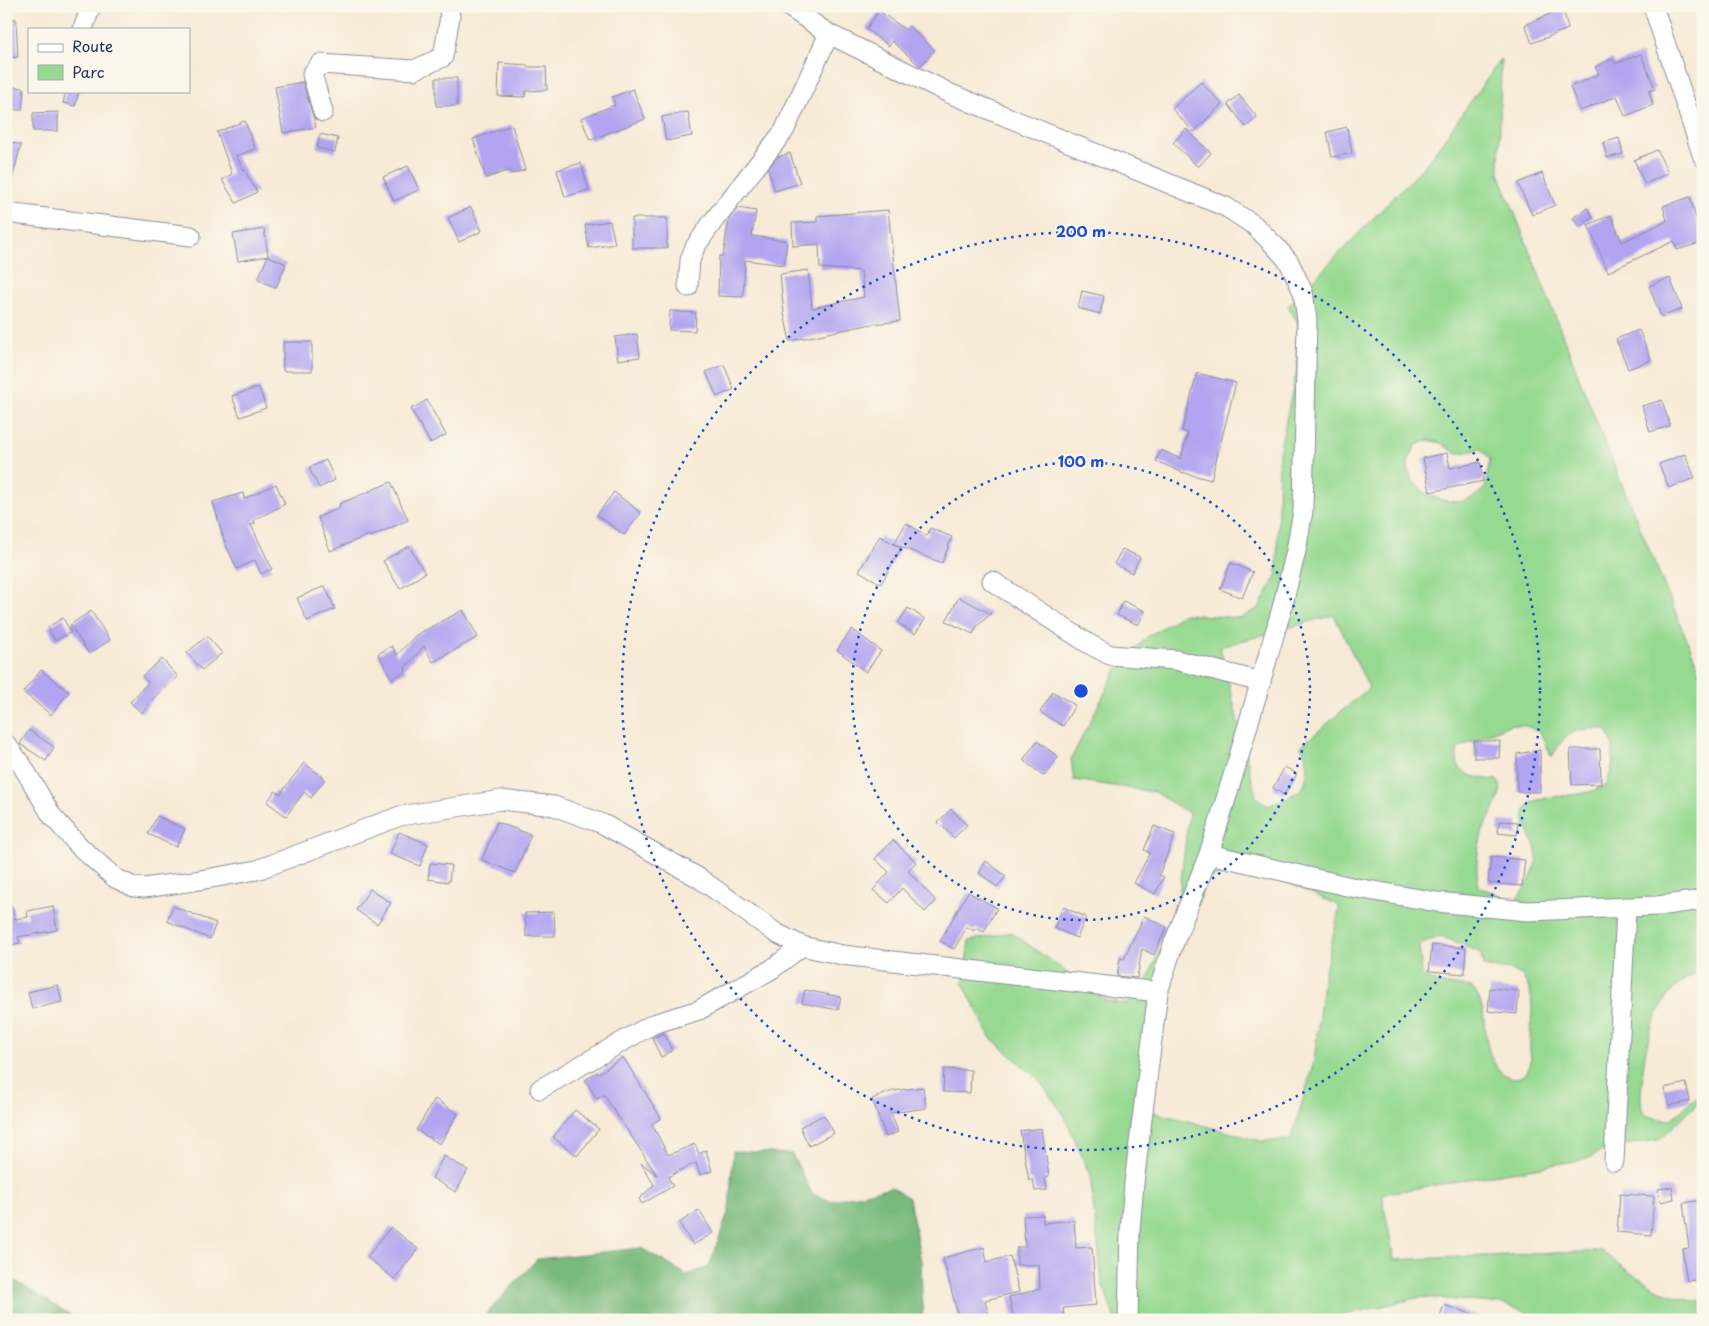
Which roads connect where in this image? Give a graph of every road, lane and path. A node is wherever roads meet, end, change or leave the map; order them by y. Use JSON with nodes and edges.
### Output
{"nodes":[{"id":1,"x":91,"y":6,"type":"edge"},
{"id":2,"x":448,"y":6,"type":"edge"},
{"id":3,"x":788,"y":6,"type":"edge"},
{"id":4,"x":1653,"y":6,"type":"edge"},
{"id":5,"x":83,"y":28,"type":"edge"},
{"id":6,"x":828,"y":34,"type":"junction"},
{"id":7,"x":323,"y":112,"type":"dead end"},
{"id":8,"x":1703,"y":157,"type":"edge"},
{"id":9,"x":6,"y":213,"type":"edge"},
{"id":10,"x":191,"y":236,"type":"dead end"},
{"id":11,"x":688,"y":287,"type":"dead end"},
{"id":12,"x":992,"y":581,"type":"dead end"},
{"id":13,"x":1261,"y":682,"type":"junction"},
{"id":14,"x":6,"y":744,"type":"edge"},
{"id":15,"x":1209,"y":854,"type":"junction"},
{"id":16,"x":1703,"y":900,"type":"edge"},
{"id":17,"x":1626,"y":907,"type":"junction"},
{"id":18,"x":802,"y":946,"type":"junction"},
{"id":19,"x":1158,"y":992,"type":"junction"},
{"id":20,"x":540,"y":1089,"type":"dead end"},
{"id":21,"x":1614,"y":1161,"type":"dead end"},
{"id":22,"x":1128,"y":1320,"type":"edge"}],
"edges":[{"from":1,"to":5,"type":"street"},
{"from":2,"to":7,"type":"street"},
{"from":3,"to":6,"type":"street"},
{"from":4,"to":8,"type":"street"},
{"from":6,"to":11,"type":"street"},
{"from":6,"to":13,"type":"street"},
{"from":9,"to":10,"type":"street"},
{"from":12,"to":13,"type":"street"},
{"from":13,"to":15,"type":"street"},
{"from":14,"to":18,"type":"street"},
{"from":15,"to":17,"type":"street"},
{"from":15,"to":19,"type":"street"},
{"from":16,"to":17,"type":"street"},
{"from":17,"to":21,"type":"street"},
{"from":18,"to":19,"type":"street"},
{"from":18,"to":20,"type":"street"},
{"from":19,"to":22,"type":"street"}]}
